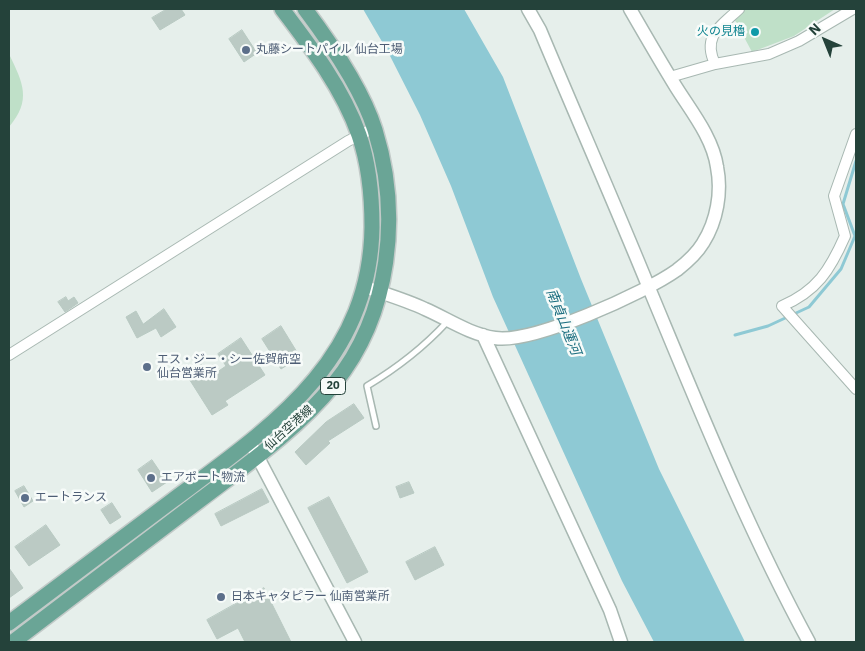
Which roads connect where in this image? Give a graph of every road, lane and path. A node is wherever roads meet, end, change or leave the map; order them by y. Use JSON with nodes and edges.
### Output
{"nodes":[{"id":1,"x":282,"y":9,"type":"edge"},
{"id":2,"x":305,"y":9,"type":"edge"},
{"id":3,"x":528,"y":9,"type":"edge"},
{"id":4,"x":630,"y":9,"type":"edge"},
{"id":5,"x":739,"y":9,"type":"edge"},
{"id":6,"x":854,"y":9,"type":"edge"},
{"id":7,"x":715,"y":64,"type":"junction"},
{"id":8,"x":670,"y":77,"type":"junction"},
{"id":9,"x":374,"y":128,"type":"junction"},
{"id":10,"x":856,"y":134,"type":"edge"},
{"id":11,"x":359,"y":135,"type":"junction"},
{"id":12,"x":649,"y":286,"type":"junction"},
{"id":13,"x":372,"y":289,"type":"junction"},
{"id":14,"x":448,"y":321,"type":"junction"},
{"id":15,"x":483,"y":335,"type":"junction"},
{"id":16,"x":9,"y":355,"type":"edge"},
{"id":17,"x":856,"y":389,"type":"edge"},
{"id":18,"x":376,"y":426,"type":"dead end"},
{"id":19,"x":249,"y":442,"type":"junction"},
{"id":20,"x":258,"y":456,"type":"junction"},
{"id":21,"x":9,"y":623,"type":"edge"},
{"id":22,"x":13,"y":636,"type":"edge"},
{"id":23,"x":355,"y":642,"type":"edge"},
{"id":24,"x":621,"y":642,"type":"edge"},
{"id":25,"x":810,"y":642,"type":"edge"}],
"edges":[{"from":1,"to":11,"type":"main road","name":"仙台空港線","number":"20"},
{"from":2,"to":9,"type":"main road","name":"仙台空港線","number":"20"},
{"from":3,"to":12,"type":"street"},
{"from":4,"to":8,"type":"street"},
{"from":5,"to":7,"type":"street"},
{"from":6,"to":7,"type":"street"},
{"from":7,"to":8,"type":"street"},
{"from":8,"to":12,"type":"street"},
{"from":9,"to":11,"type":"street"},
{"from":9,"to":13,"type":"main road","name":"仙台空港線","number":"20"},
{"from":10,"to":17,"type":"street"},
{"from":11,"to":13,"type":"main road","name":"仙台空港線","number":"20"},
{"from":11,"to":16,"type":"street"},
{"from":12,"to":15,"type":"street"},
{"from":12,"to":25,"type":"street"},
{"from":13,"to":14,"type":"street"},
{"from":13,"to":19,"type":"main road","name":"仙台空港線","number":"20"},
{"from":13,"to":20,"type":"main road","name":"仙台空港線","number":"20"},
{"from":14,"to":15,"type":"street"},
{"from":14,"to":18,"type":"lane"},
{"from":15,"to":24,"type":"street"},
{"from":19,"to":20,"type":"street"},
{"from":19,"to":21,"type":"main road","name":"仙台空港線","number":"20"},
{"from":20,"to":22,"type":"main road","name":"仙台空港線","number":"20"},
{"from":20,"to":23,"type":"street"}]}
